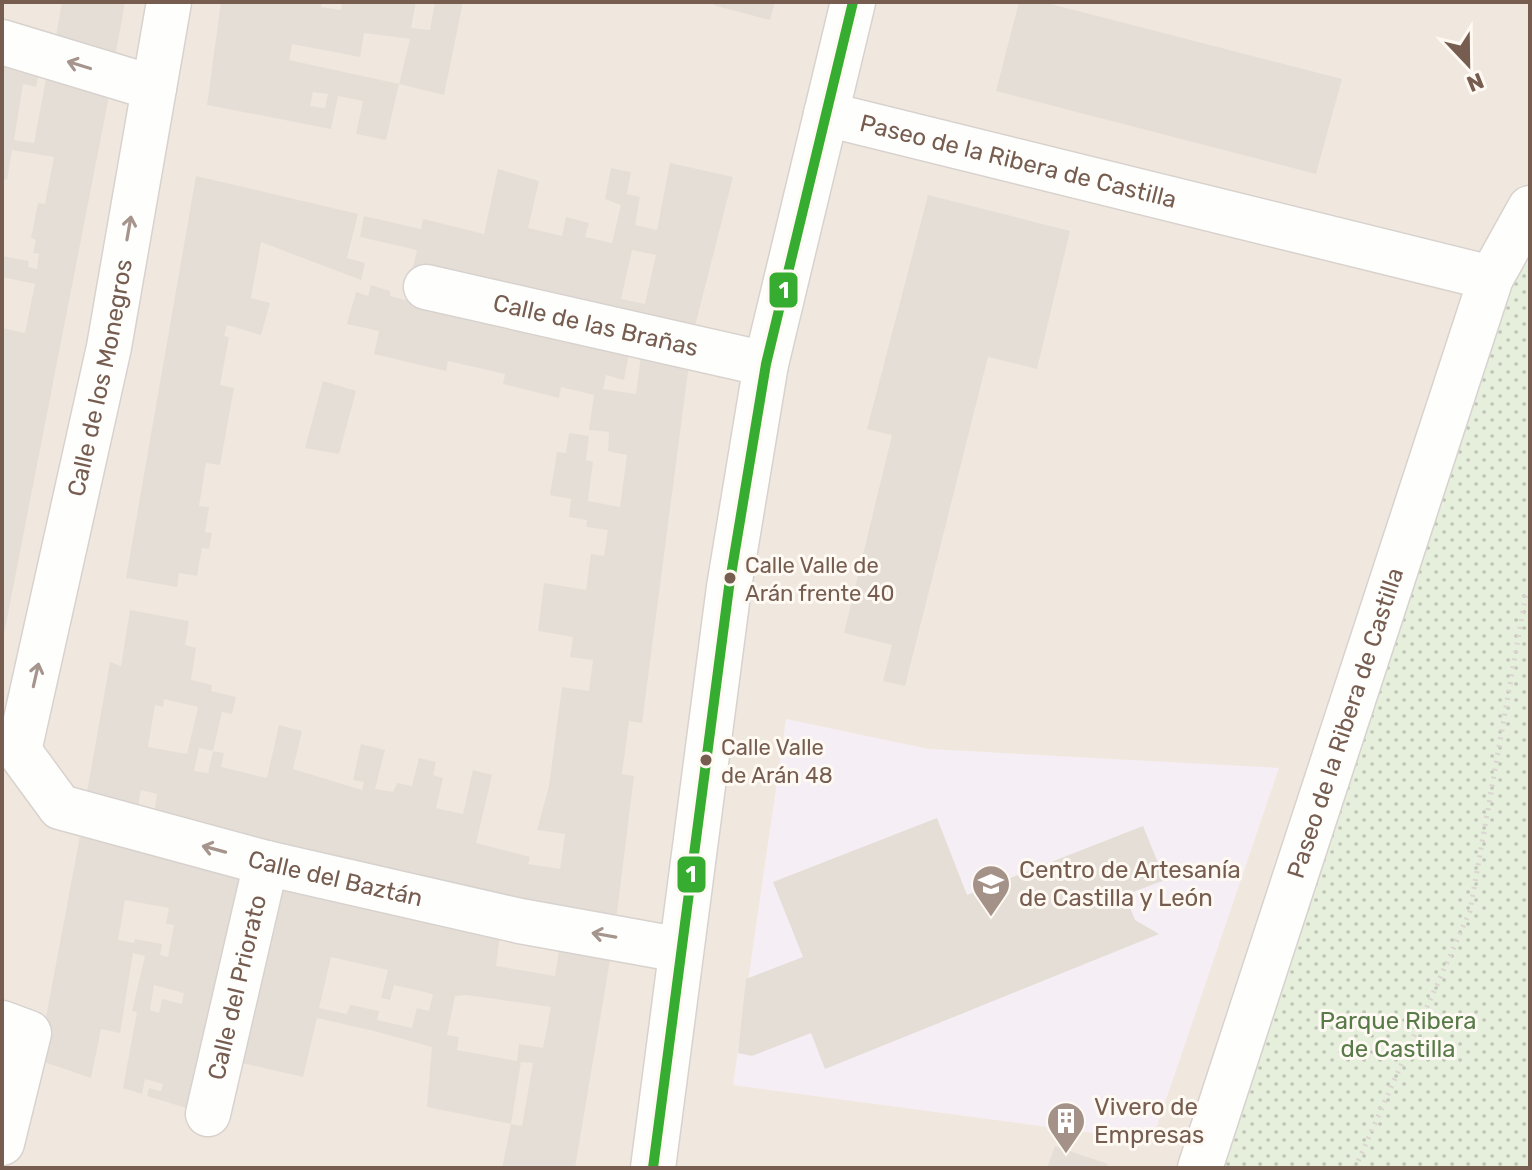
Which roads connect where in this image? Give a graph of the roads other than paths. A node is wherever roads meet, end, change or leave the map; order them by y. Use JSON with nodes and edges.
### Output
{"nodes":[{"id":1,"x":169,"y":2,"type":"edge"},
{"id":2,"x":853,"y":2,"type":"edge"},
{"id":3,"x":2,"y":42,"type":"edge"},
{"id":4,"x":154,"y":88,"type":"junction"},
{"id":5,"x":826,"y":114,"type":"junction"},
{"id":6,"x":1530,"y":208,"type":"edge"},
{"id":7,"x":1491,"y":278,"type":"junction"},
{"id":8,"x":426,"y":287,"type":"dead end"},
{"id":9,"x":766,"y":364,"type":"junction"},
{"id":10,"x":8,"y":753,"type":"edge"},
{"id":11,"x":266,"y":863,"type":"junction"},
{"id":12,"x":681,"y":950,"type":"junction"},
{"id":13,"x":2,"y":1023,"type":"edge"},
{"id":14,"x":208,"y":1114,"type":"dead end"},
{"id":15,"x":2,"y":1143,"type":"edge"},
{"id":16,"x":653,"y":1168,"type":"edge"},
{"id":17,"x":1200,"y":1168,"type":"edge"}],
"edges":[{"from":1,"to":4,"type":"street","name":"Calle de los Monegros"},
{"from":2,"to":5,"type":"street"},
{"from":4,"to":3,"type":"street","one_way":true},
{"from":10,"to":4,"type":"street","name":"Calle de los Monegros","one_way":true},
{"from":5,"to":7,"type":"street","name":"Paseo de la Ribera de Castilla"},
{"from":5,"to":9,"type":"street"},
{"from":6,"to":7,"type":"street","name":"Paseo de la Ribera de Castilla"},
{"from":7,"to":17,"type":"street","name":"Paseo de la Ribera de Castilla"},
{"from":8,"to":9,"type":"street","name":"Calle de las Brañas"},
{"from":9,"to":12,"type":"street"},
{"from":11,"to":10,"type":"street","name":"Calle del Baztán","one_way":true},
{"from":12,"to":11,"type":"street","name":"Calle del Baztán","one_way":true},
{"from":11,"to":14,"type":"street","name":"Calle del Priorato"},
{"from":12,"to":16,"type":"street"},
{"from":13,"to":15,"type":"street"}]}
